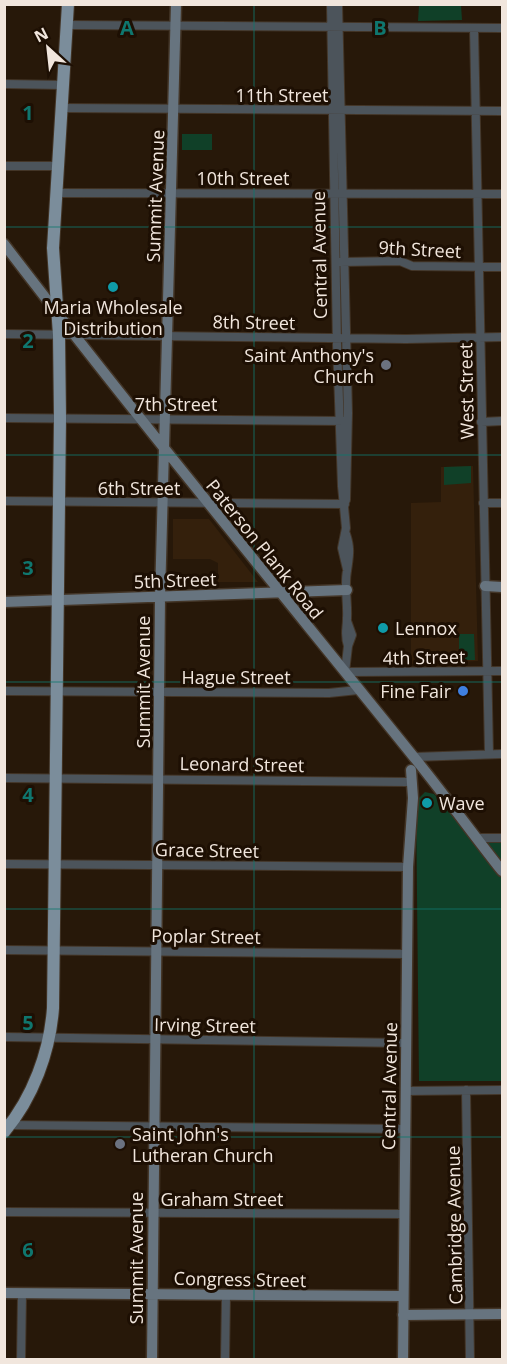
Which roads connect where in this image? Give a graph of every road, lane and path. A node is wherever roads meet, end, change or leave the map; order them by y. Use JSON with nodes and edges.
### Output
{"nodes":[{"id":1,"x":68,"y":4,"type":"edge"},
{"id":2,"x":176,"y":4,"type":"edge"},
{"id":3,"x":331,"y":4,"type":"edge"},
{"id":4,"x":338,"y":4,"type":"edge"},
{"id":5,"x":67,"y":25,"type":"junction"},
{"id":6,"x":176,"y":26,"type":"junction"},
{"id":7,"x":335,"y":26,"type":"junction"},
{"id":8,"x":474,"y":28,"type":"junction"},
{"id":9,"x":502,"y":28,"type":"edge"},
{"id":10,"x":4,"y":84,"type":"edge"},
{"id":11,"x":63,"y":85,"type":"junction"},
{"id":12,"x":61,"y":108,"type":"junction"},
{"id":13,"x":174,"y":109,"type":"junction"},
{"id":14,"x":337,"y":110,"type":"junction"},
{"id":15,"x":475,"y":110,"type":"junction"},
{"id":16,"x":502,"y":111,"type":"edge"},
{"id":17,"x":4,"y":166,"type":"edge"},
{"id":18,"x":57,"y":166,"type":"junction"},
{"id":19,"x":171,"y":192,"type":"junction"},
{"id":20,"x":55,"y":193,"type":"junction"},
{"id":21,"x":338,"y":193,"type":"junction"},
{"id":22,"x":477,"y":194,"type":"junction"},
{"id":23,"x":502,"y":194,"type":"edge"},
{"id":24,"x":6,"y":248,"type":"edge"},
{"id":25,"x":341,"y":262,"type":"junction"},
{"id":26,"x":479,"y":267,"type":"junction"},
{"id":27,"x":502,"y":267,"type":"edge"},
{"id":28,"x":58,"y":315,"type":"junction"},
{"id":29,"x":4,"y":334,"type":"edge"},
{"id":30,"x":59,"y":335,"type":"junction"},
{"id":31,"x":73,"y":335,"type":"junction"},
{"id":32,"x":168,"y":336,"type":"junction"},
{"id":33,"x":480,"y":337,"type":"junction"},
{"id":34,"x":502,"y":337,"type":"edge"},
{"id":35,"x":342,"y":338,"type":"junction"},
{"id":36,"x":4,"y":418,"type":"edge"},
{"id":37,"x":60,"y":418,"type":"junction"},
{"id":38,"x":140,"y":419,"type":"junction"},
{"id":39,"x":164,"y":419,"type":"junction"},
{"id":40,"x":344,"y":421,"type":"junction"},
{"id":41,"x":502,"y":421,"type":"edge"},
{"id":42,"x":481,"y":422,"type":"junction"},
{"id":43,"x":165,"y":450,"type":"junction"},
{"id":44,"x":4,"y":501,"type":"edge"},
{"id":45,"x":60,"y":502,"type":"junction"},
{"id":46,"x":163,"y":503,"type":"junction"},
{"id":47,"x":208,"y":503,"type":"junction"},
{"id":48,"x":483,"y":503,"type":"junction"},
{"id":49,"x":502,"y":503,"type":"edge"},
{"id":50,"x":345,"y":504,"type":"junction"},
{"id":51,"x":485,"y":586,"type":"junction"},
{"id":52,"x":502,"y":587,"type":"edge"},
{"id":53,"x":347,"y":590,"type":"junction"},
{"id":54,"x":279,"y":593,"type":"junction"},
{"id":55,"x":160,"y":597,"type":"junction"},
{"id":56,"x":58,"y":600,"type":"junction"},
{"id":57,"x":4,"y":602,"type":"edge"},
{"id":58,"x":502,"y":670,"type":"edge"},
{"id":59,"x":488,"y":671,"type":"junction"},
{"id":60,"x":345,"y":672,"type":"junction"},
{"id":61,"x":358,"y":690,"type":"junction"},
{"id":62,"x":4,"y":691,"type":"edge"},
{"id":63,"x":57,"y":692,"type":"junction"},
{"id":64,"x":160,"y":692,"type":"junction"},
{"id":65,"x":489,"y":754,"type":"junction"},
{"id":66,"x":502,"y":754,"type":"edge"},
{"id":67,"x":414,"y":757,"type":"junction"},
{"id":68,"x":411,"y":770,"type":"junction"},
{"id":69,"x":4,"y":778,"type":"edge"},
{"id":70,"x":55,"y":778,"type":"junction"},
{"id":71,"x":159,"y":778,"type":"junction"},
{"id":72,"x":407,"y":782,"type":"junction"},
{"id":73,"x":436,"y":786,"type":"junction"},
{"id":74,"x":413,"y":798,"type":"junction"},
{"id":75,"x":410,"y":813,"type":"junction"},
{"id":76,"x":476,"y":838,"type":"junction"},
{"id":77,"x":502,"y":838,"type":"edge"},
{"id":78,"x":4,"y":864,"type":"edge"},
{"id":79,"x":54,"y":864,"type":"junction"},
{"id":80,"x":158,"y":864,"type":"junction"},
{"id":81,"x":408,"y":867,"type":"junction"},
{"id":82,"x":502,"y":871,"type":"edge"},
{"id":83,"x":4,"y":950,"type":"edge"},
{"id":84,"x":54,"y":950,"type":"junction"},
{"id":85,"x":157,"y":950,"type":"junction"},
{"id":86,"x":407,"y":954,"type":"junction"},
{"id":87,"x":4,"y":1037,"type":"edge"},
{"id":88,"x":49,"y":1038,"type":"junction"},
{"id":89,"x":157,"y":1039,"type":"junction"},
{"id":90,"x":406,"y":1043,"type":"junction"},
{"id":91,"x":466,"y":1090,"type":"junction"},
{"id":92,"x":502,"y":1090,"type":"edge"},
{"id":93,"x":405,"y":1091,"type":"junction"},
{"id":94,"x":6,"y":1127,"type":"edge"},
{"id":95,"x":154,"y":1127,"type":"junction"},
{"id":96,"x":404,"y":1129,"type":"junction"},
{"id":97,"x":4,"y":1212,"type":"edge"},
{"id":98,"x":152,"y":1214,"type":"junction"},
{"id":99,"x":404,"y":1215,"type":"junction"},
{"id":100,"x":4,"y":1293,"type":"edge"},
{"id":101,"x":22,"y":1294,"type":"junction"},
{"id":102,"x":152,"y":1294,"type":"junction"},
{"id":103,"x":226,"y":1296,"type":"junction"},
{"id":104,"x":404,"y":1296,"type":"junction"},
{"id":105,"x":470,"y":1314,"type":"junction"},
{"id":106,"x":502,"y":1314,"type":"edge"},
{"id":107,"x":403,"y":1315,"type":"junction"},
{"id":108,"x":21,"y":1359,"type":"edge"},
{"id":109,"x":152,"y":1359,"type":"edge"},
{"id":110,"x":225,"y":1359,"type":"edge"},
{"id":111,"x":403,"y":1359,"type":"edge"},
{"id":112,"x":470,"y":1359,"type":"edge"}],
"edges":[{"from":1,"to":5,"type":"main road"},
{"from":2,"to":6,"type":"street","name":"Summit Avenue"},
{"from":3,"to":7,"type":"street","name":"Central Avenue"},
{"from":4,"to":7,"type":"street","name":"Central Avenue"},
{"from":5,"to":6,"type":"street"},
{"from":5,"to":11,"type":"main road"},
{"from":6,"to":7,"type":"street"},
{"from":6,"to":13,"type":"street","name":"Summit Avenue"},
{"from":7,"to":8,"type":"street"},
{"from":7,"to":14,"type":"street","name":"Central Avenue"},
{"from":8,"to":9,"type":"street"},
{"from":8,"to":15,"type":"street","name":"West Street"},
{"from":10,"to":11,"type":"street"},
{"from":11,"to":12,"type":"main road"},
{"from":12,"to":13,"type":"street","name":"11th Street"},
{"from":12,"to":18,"type":"main road"},
{"from":13,"to":14,"type":"street","name":"11th Street"},
{"from":13,"to":19,"type":"street","name":"Summit Avenue"},
{"from":14,"to":15,"type":"street","name":"11th Street"},
{"from":14,"to":21,"type":"street","name":"Central Avenue"},
{"from":15,"to":16,"type":"street","name":"11th Street"},
{"from":15,"to":22,"type":"street","name":"West Street"},
{"from":17,"to":18,"type":"street"},
{"from":18,"to":20,"type":"main road"},
{"from":19,"to":20,"type":"street","name":"10th Street"},
{"from":19,"to":21,"type":"street","name":"10th Street"},
{"from":19,"to":32,"type":"street","name":"Summit Avenue"},
{"from":20,"to":28,"type":"main road"},
{"from":21,"to":22,"type":"street","name":"10th Street"},
{"from":21,"to":25,"type":"street","name":"Central Avenue"},
{"from":22,"to":23,"type":"street","name":"10th Street"},
{"from":22,"to":26,"type":"street","name":"West Street"},
{"from":24,"to":28,"type":"street","name":"Paterson Plank Road"},
{"from":25,"to":26,"type":"street","name":"9th Street"},
{"from":25,"to":35,"type":"street","name":"Central Avenue"},
{"from":26,"to":27,"type":"street","name":"9th Street"},
{"from":26,"to":33,"type":"street","name":"West Street"},
{"from":28,"to":30,"type":"main road"},
{"from":28,"to":31,"type":"street","name":"Paterson Plank Road"},
{"from":29,"to":30,"type":"street","name":"8th Street"},
{"from":30,"to":31,"type":"street","name":"8th Street"},
{"from":30,"to":37,"type":"main road"},
{"from":31,"to":32,"type":"street","name":"8th Street"},
{"from":31,"to":38,"type":"street","name":"Paterson Plank Road"},
{"from":32,"to":35,"type":"street","name":"8th Street"},
{"from":32,"to":39,"type":"street","name":"Summit Avenue"},
{"from":33,"to":34,"type":"street","name":"8th Street"},
{"from":33,"to":35,"type":"street","name":"8th Street"},
{"from":33,"to":42,"type":"street","name":"West Street"},
{"from":35,"to":40,"type":"street","name":"Central Avenue"},
{"from":36,"to":37,"type":"street","name":"7th Street"},
{"from":37,"to":38,"type":"street","name":"7th Street"},
{"from":37,"to":45,"type":"main road"},
{"from":38,"to":39,"type":"street","name":"7th Street"},
{"from":38,"to":43,"type":"street","name":"Paterson Plank Road"},
{"from":39,"to":40,"type":"street","name":"7th Street"},
{"from":39,"to":43,"type":"street","name":"Summit Avenue"},
{"from":40,"to":50,"type":"street","name":"Central Avenue"},
{"from":41,"to":42,"type":"street"},
{"from":42,"to":48,"type":"street","name":"West Street"},
{"from":43,"to":46,"type":"street","name":"Summit Avenue"},
{"from":43,"to":47,"type":"street","name":"Paterson Plank Road"},
{"from":44,"to":45,"type":"street","name":"6th Street"},
{"from":45,"to":46,"type":"street","name":"6th Street"},
{"from":45,"to":56,"type":"main road"},
{"from":46,"to":47,"type":"street","name":"6th Street"},
{"from":46,"to":55,"type":"street","name":"Summit Avenue"},
{"from":47,"to":50,"type":"street","name":"6th Street"},
{"from":47,"to":54,"type":"street","name":"Paterson Plank Road"},
{"from":48,"to":49,"type":"street"},
{"from":48,"to":51,"type":"street","name":"West Street"},
{"from":50,"to":53,"type":"street","name":"Central Avenue"},
{"from":51,"to":52,"type":"street"},
{"from":51,"to":59,"type":"street","name":"West Street"},
{"from":53,"to":54,"type":"street","name":"5th Street"},
{"from":53,"to":60,"type":"street","name":"Central Avenue"},
{"from":54,"to":55,"type":"street","name":"5th Street"},
{"from":54,"to":60,"type":"street","name":"Paterson Plank Road"},
{"from":55,"to":56,"type":"street","name":"5th Street"},
{"from":55,"to":64,"type":"street","name":"Summit Avenue"},
{"from":56,"to":57,"type":"street","name":"5th Street"},
{"from":56,"to":63,"type":"main road"},
{"from":58,"to":59,"type":"street","name":"4th Street"},
{"from":59,"to":60,"type":"street","name":"4th Street"},
{"from":59,"to":65,"type":"street","name":"West Street"},
{"from":60,"to":61,"type":"street","name":"Paterson Plank Road"},
{"from":61,"to":64,"type":"street","name":"Hague Street"},
{"from":61,"to":67,"type":"street","name":"Paterson Plank Road"},
{"from":62,"to":63,"type":"street","name":"Hague Street"},
{"from":63,"to":64,"type":"street","name":"Hague Street"},
{"from":63,"to":70,"type":"main road"},
{"from":64,"to":71,"type":"street","name":"Summit Avenue"},
{"from":65,"to":66,"type":"street"},
{"from":65,"to":67,"type":"street"},
{"from":67,"to":68,"type":"street","name":"Central Avenue"},
{"from":67,"to":73,"type":"street","name":"Paterson Plank Road"},
{"from":68,"to":72,"type":"street","name":"Central Avenue"},
{"from":68,"to":74,"type":"street","name":"Central Avenue"},
{"from":69,"to":70,"type":"street","name":"Leonard Street"},
{"from":70,"to":71,"type":"street","name":"Leonard Street"},
{"from":70,"to":79,"type":"main road"},
{"from":71,"to":72,"type":"street","name":"Leonard Street"},
{"from":71,"to":80,"type":"street","name":"Summit Avenue"},
{"from":72,"to":75,"type":"street","name":"Central Avenue"},
{"from":73,"to":74,"type":"street"},
{"from":73,"to":76,"type":"street","name":"Paterson Plank Road"},
{"from":74,"to":75,"type":"street","name":"Central Avenue"},
{"from":75,"to":81,"type":"street","name":"Central Avenue"},
{"from":76,"to":77,"type":"street"},
{"from":76,"to":82,"type":"street","name":"Paterson Plank Road"},
{"from":78,"to":79,"type":"street","name":"Grace Street"},
{"from":79,"to":80,"type":"street","name":"Grace Street"},
{"from":79,"to":84,"type":"main road"},
{"from":80,"to":81,"type":"street","name":"Grace Street"},
{"from":80,"to":85,"type":"street","name":"Summit Avenue"},
{"from":81,"to":86,"type":"street","name":"Central Avenue"},
{"from":83,"to":84,"type":"street","name":"Poplar Street"},
{"from":84,"to":85,"type":"street","name":"Poplar Street"},
{"from":84,"to":88,"type":"main road"},
{"from":85,"to":86,"type":"street","name":"Poplar Street"},
{"from":85,"to":89,"type":"street","name":"Summit Avenue"},
{"from":86,"to":90,"type":"street","name":"Central Avenue"},
{"from":87,"to":88,"type":"street","name":"Irving Street"},
{"from":88,"to":89,"type":"street","name":"Irving Street"},
{"from":88,"to":94,"type":"main road"},
{"from":89,"to":90,"type":"street","name":"Irving Street"},
{"from":89,"to":95,"type":"street","name":"Summit Avenue"},
{"from":90,"to":93,"type":"street","name":"Central Avenue"},
{"from":91,"to":92,"type":"street"},
{"from":91,"to":93,"type":"street"},
{"from":91,"to":105,"type":"street","name":"Cambridge Avenue"},
{"from":93,"to":96,"type":"street","name":"Central Avenue"},
{"from":94,"to":95,"type":"street"},
{"from":95,"to":96,"type":"street"},
{"from":95,"to":98,"type":"street","name":"Summit Avenue"},
{"from":96,"to":99,"type":"street","name":"Central Avenue"},
{"from":97,"to":98,"type":"street","name":"Graham Street"},
{"from":98,"to":99,"type":"street","name":"Graham Street"},
{"from":98,"to":102,"type":"street","name":"Summit Avenue"},
{"from":99,"to":104,"type":"street","name":"Central Avenue"},
{"from":100,"to":101,"type":"street","name":"Congress Street"},
{"from":101,"to":102,"type":"street","name":"Congress Street"},
{"from":101,"to":108,"type":"street"},
{"from":102,"to":103,"type":"street","name":"Congress Street"},
{"from":102,"to":109,"type":"street","name":"Summit Avenue"},
{"from":103,"to":104,"type":"street","name":"Congress Street"},
{"from":103,"to":110,"type":"street"},
{"from":104,"to":107,"type":"street","name":"Central Avenue"},
{"from":105,"to":106,"type":"street"},
{"from":105,"to":107,"type":"street"},
{"from":105,"to":112,"type":"street","name":"Cambridge Avenue"},
{"from":107,"to":111,"type":"street","name":"Central Avenue"}]}
